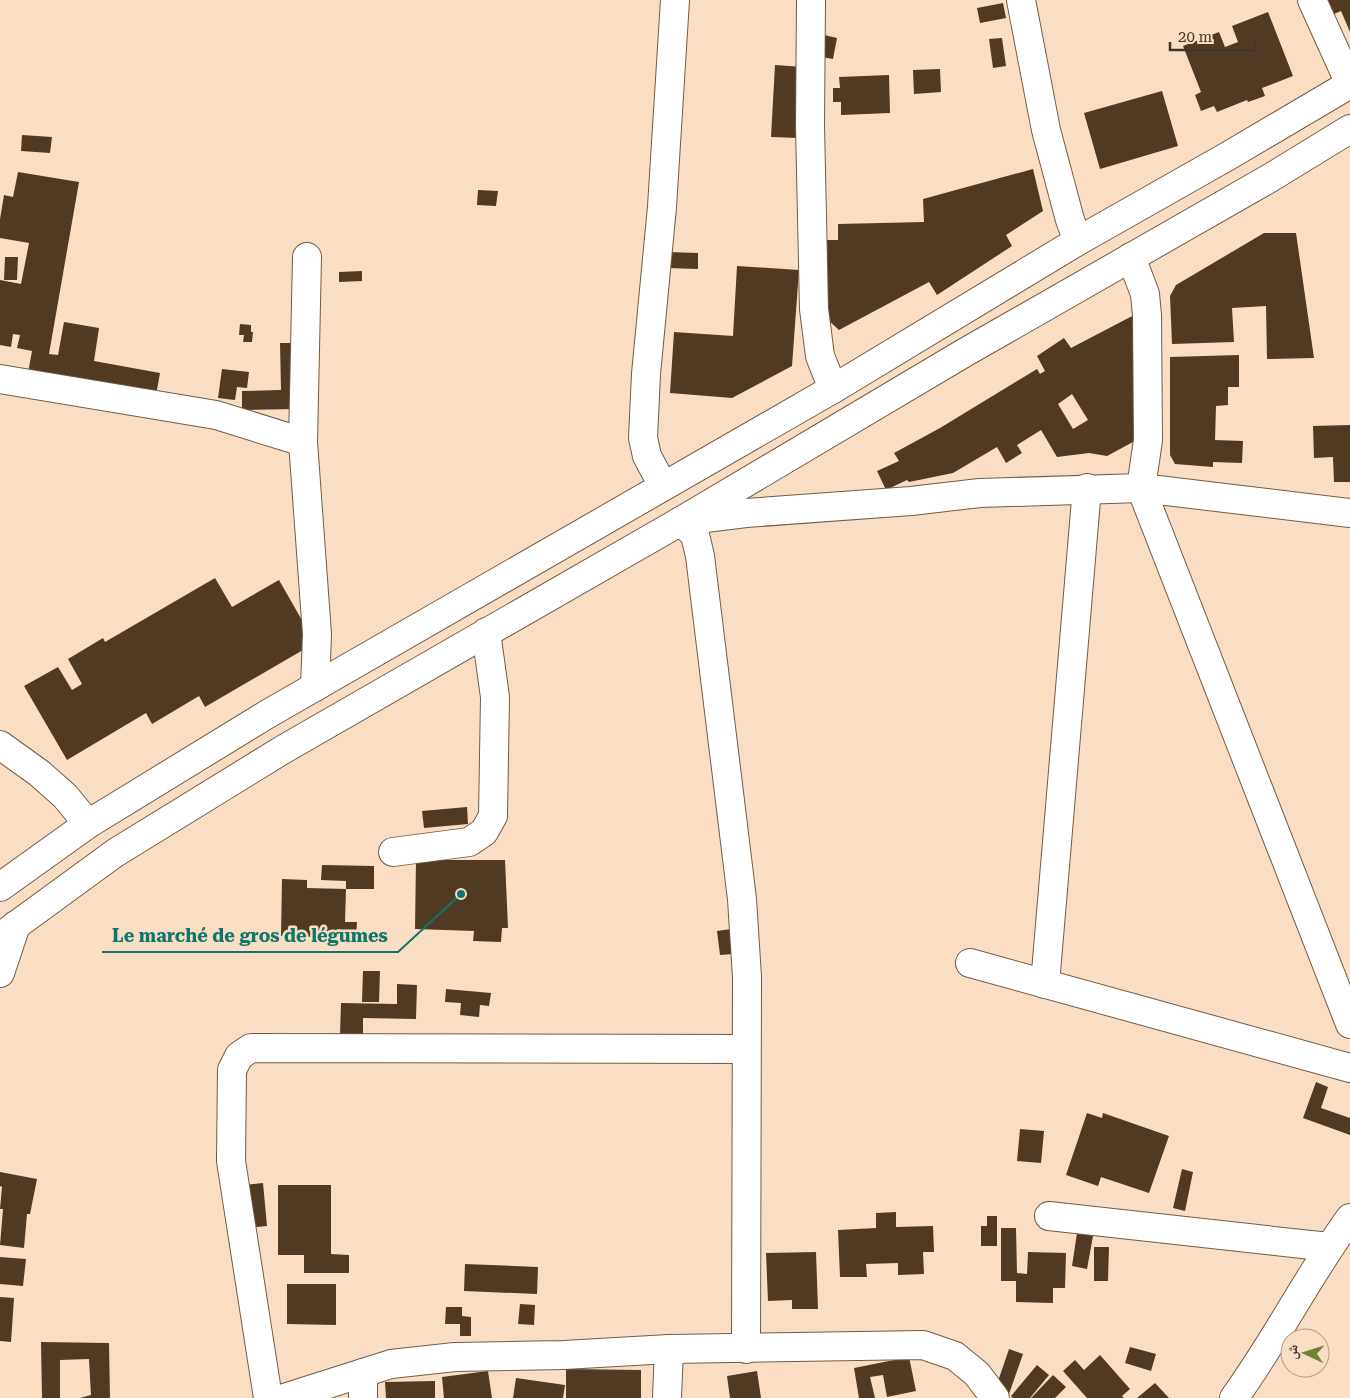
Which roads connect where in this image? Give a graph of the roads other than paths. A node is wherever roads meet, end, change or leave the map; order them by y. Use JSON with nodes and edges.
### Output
{"nodes":[{"id":1,"x":675,"y":0,"type":"edge"},
{"id":2,"x":811,"y":0,"type":"edge"},
{"id":3,"x":1021,"y":0,"type":"edge"},
{"id":4,"x":1312,"y":0,"type":"edge"},
{"id":5,"x":1350,"y":84,"type":"edge"},
{"id":6,"x":1350,"y":128,"type":"edge"},
{"id":7,"x":1078,"y":241,"type":"junction"},
{"id":8,"x":307,"y":257,"type":"dead end"},
{"id":9,"x":1131,"y":258,"type":"junction"},
{"id":10,"x":0,"y":379,"type":"edge"},
{"id":11,"x":833,"y":390,"type":"junction"},
{"id":12,"x":303,"y":442,"type":"junction"},
{"id":13,"x":662,"y":486,"type":"junction"},
{"id":14,"x":1087,"y":488,"type":"junction"},
{"id":15,"x":1141,"y":488,"type":"junction"},
{"id":16,"x":1350,"y":513,"type":"edge"},
{"id":17,"x":681,"y":521,"type":"junction"},
{"id":18,"x":486,"y":632,"type":"junction"},
{"id":19,"x":315,"y":687,"type":"junction"},
{"id":20,"x":0,"y":745,"type":"edge"},
{"id":21,"x":88,"y":824,"type":"junction"},
{"id":22,"x":393,"y":852,"type":"dead end"},
{"id":23,"x":0,"y":887,"type":"edge"},
{"id":24,"x":8,"y":931,"type":"edge"},
{"id":25,"x":970,"y":963,"type":"dead end"},
{"id":26,"x":0,"y":973,"type":"edge"},
{"id":27,"x":1045,"y":984,"type":"junction"},
{"id":28,"x":1350,"y":1024,"type":"edge"},
{"id":29,"x":746,"y":1049,"type":"junction"},
{"id":30,"x":1350,"y":1068,"type":"edge"},
{"id":31,"x":1049,"y":1216,"type":"dead end"},
{"id":32,"x":1350,"y":1218,"type":"edge"},
{"id":33,"x":1329,"y":1247,"type":"junction"},
{"id":34,"x":669,"y":1349,"type":"junction"},
{"id":35,"x":746,"y":1349,"type":"junction"},
{"id":36,"x":363,"y":1386,"type":"edge"},
{"id":37,"x":268,"y":1398,"type":"edge"},
{"id":38,"x":284,"y":1398,"type":"edge"},
{"id":39,"x":667,"y":1398,"type":"edge"},
{"id":40,"x":995,"y":1398,"type":"edge"},
{"id":41,"x":1234,"y":1398,"type":"edge"}],
"edges":[{"from":1,"to":13,"type":"street"},
{"from":2,"to":11,"type":"street"},
{"from":3,"to":7,"type":"street"},
{"from":4,"to":5,"type":"street"},
{"from":5,"to":7,"type":"street"},
{"from":6,"to":9,"type":"street"},
{"from":7,"to":11,"type":"street"},
{"from":8,"to":12,"type":"street"},
{"from":9,"to":15,"type":"street"},
{"from":9,"to":17,"type":"street"},
{"from":10,"to":12,"type":"street"},
{"from":11,"to":13,"type":"street"},
{"from":12,"to":19,"type":"street"},
{"from":13,"to":17,"type":"street"},
{"from":13,"to":19,"type":"street"},
{"from":14,"to":15,"type":"street"},
{"from":14,"to":17,"type":"street"},
{"from":14,"to":27,"type":"street"},
{"from":15,"to":16,"type":"street"},
{"from":15,"to":28,"type":"street"},
{"from":17,"to":18,"type":"street"},
{"from":17,"to":29,"type":"street"},
{"from":18,"to":22,"type":"street"},
{"from":18,"to":24,"type":"street"},
{"from":19,"to":21,"type":"street"},
{"from":20,"to":21,"type":"street"},
{"from":21,"to":23,"type":"street"},
{"from":24,"to":26,"type":"street"},
{"from":25,"to":27,"type":"street"},
{"from":27,"to":30,"type":"street"},
{"from":29,"to":35,"type":"street"},
{"from":29,"to":37,"type":"street"},
{"from":31,"to":33,"type":"street"},
{"from":32,"to":33,"type":"street"},
{"from":33,"to":41,"type":"street"},
{"from":34,"to":35,"type":"street"},
{"from":34,"to":36,"type":"street"},
{"from":34,"to":39,"type":"street"},
{"from":35,"to":40,"type":"street"},
{"from":36,"to":38,"type":"street"}]}
